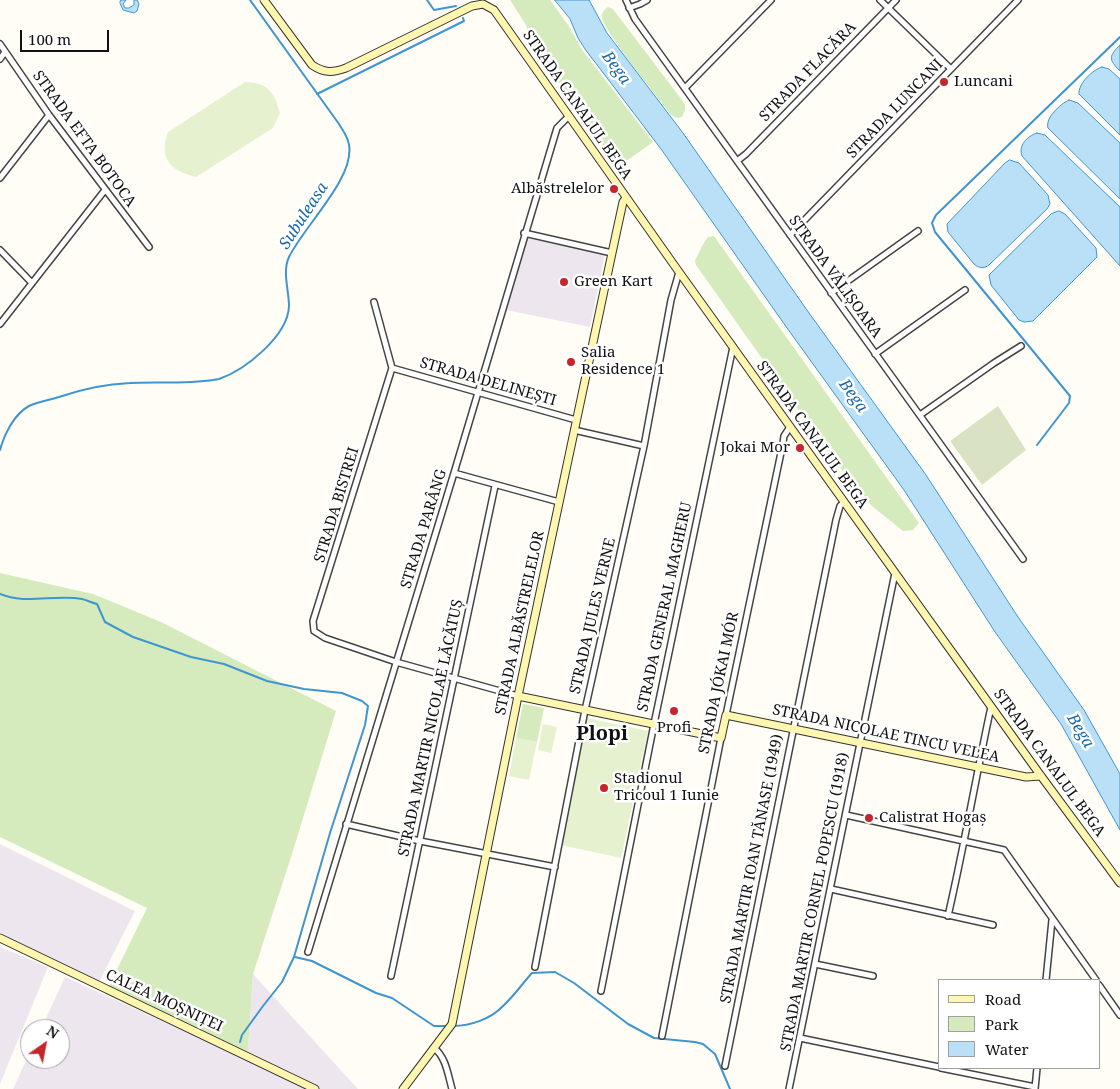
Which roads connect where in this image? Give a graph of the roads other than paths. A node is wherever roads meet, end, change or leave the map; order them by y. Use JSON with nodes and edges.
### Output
{"nodes":[{"id":1,"x":264,"y":0,"type":"edge"},
{"id":2,"x":626,"y":0,"type":"edge"},
{"id":3,"x":647,"y":0,"type":"edge"},
{"id":4,"x":770,"y":0,"type":"edge"},
{"id":5,"x":880,"y":0,"type":"edge"},
{"id":6,"x":896,"y":0,"type":"edge"},
{"id":7,"x":1018,"y":0,"type":"edge"},
{"id":8,"x":483,"y":2,"type":"edge"},
{"id":9,"x":629,"y":8,"type":"junction"},
{"id":10,"x":888,"y":8,"type":"junction"},
{"id":11,"x":0,"y":44,"type":"edge"},
{"id":12,"x":5,"y":52,"type":"junction"},
{"id":13,"x":0,"y":59,"type":"edge"},
{"id":14,"x":951,"y":69,"type":"junction"},
{"id":15,"x":685,"y":88,"type":"junction"},
{"id":16,"x":49,"y":115,"type":"junction"},
{"id":17,"x":568,"y":117,"type":"junction"},
{"id":18,"x":737,"y":161,"type":"junction"},
{"id":19,"x":0,"y":178,"type":"edge"},
{"id":20,"x":105,"y":190,"type":"junction"},
{"id":21,"x":626,"y":198,"type":"junction"},
{"id":22,"x":918,"y":231,"type":"dead end"},
{"id":23,"x":524,"y":233,"type":"junction"},
{"id":24,"x":790,"y":235,"type":"junction"},
{"id":25,"x":149,"y":247,"type":"dead end"},
{"id":26,"x":0,"y":250,"type":"edge"},
{"id":27,"x":612,"y":253,"type":"junction"},
{"id":28,"x":678,"y":272,"type":"junction"},
{"id":29,"x":32,"y":282,"type":"junction"},
{"id":30,"x":965,"y":290,"type":"dead end"},
{"id":31,"x":831,"y":293,"type":"junction"},
{"id":32,"x":374,"y":302,"type":"dead end"},
{"id":33,"x":0,"y":324,"type":"edge"},
{"id":34,"x":1021,"y":346,"type":"dead end"},
{"id":35,"x":732,"y":347,"type":"junction"},
{"id":36,"x":875,"y":354,"type":"junction"},
{"id":37,"x":392,"y":368,"type":"junction"},
{"id":38,"x":478,"y":393,"type":"junction"},
{"id":39,"x":920,"y":415,"type":"junction"},
{"id":40,"x":576,"y":420,"type":"junction"},
{"id":41,"x":790,"y":427,"type":"junction"},
{"id":42,"x":574,"y":430,"type":"junction"},
{"id":43,"x":644,"y":446,"type":"junction"},
{"id":44,"x":454,"y":473,"type":"junction"},
{"id":45,"x":495,"y":486,"type":"junction"},
{"id":46,"x":559,"y":502,"type":"junction"},
{"id":47,"x":844,"y":502,"type":"junction"},
{"id":48,"x":1023,"y":559,"type":"dead end"},
{"id":49,"x":895,"y":573,"type":"junction"},
{"id":50,"x":396,"y":662,"type":"junction"},
{"id":51,"x":453,"y":678,"type":"junction"},
{"id":52,"x":518,"y":696,"type":"junction"},
{"id":53,"x":991,"y":707,"type":"junction"},
{"id":54,"x":585,"y":710,"type":"junction"},
{"id":55,"x":726,"y":715,"type":"junction"},
{"id":56,"x":654,"y":724,"type":"junction"},
{"id":57,"x":793,"y":729,"type":"junction"},
{"id":58,"x":721,"y":738,"type":"junction"},
{"id":59,"x":859,"y":742,"type":"junction"},
{"id":60,"x":978,"y":767,"type":"junction"},
{"id":61,"x":1041,"y":776,"type":"junction"},
{"id":62,"x":846,"y":815,"type":"junction"},
{"id":63,"x":346,"y":824,"type":"junction"},
{"id":64,"x":420,"y":841,"type":"junction"},
{"id":65,"x":965,"y":841,"type":"junction"},
{"id":66,"x":487,"y":854,"type":"junction"},
{"id":67,"x":555,"y":867,"type":"junction"},
{"id":68,"x":1120,"y":883,"type":"edge"},
{"id":69,"x":831,"y":889,"type":"junction"},
{"id":70,"x":948,"y":916,"type":"junction"},
{"id":71,"x":1052,"y":920,"type":"junction"},
{"id":72,"x":993,"y":926,"type":"dead end"},
{"id":73,"x":0,"y":938,"type":"edge"},
{"id":74,"x":308,"y":952,"type":"dead end"},
{"id":75,"x":815,"y":964,"type":"junction"},
{"id":76,"x":535,"y":967,"type":"dead end"},
{"id":77,"x":392,"y":976,"type":"dead end"},
{"id":78,"x":873,"y":976,"type":"dead end"},
{"id":79,"x":1046,"y":979,"type":"edge"},
{"id":80,"x":1095,"y":979,"type":"edge"},
{"id":81,"x":1100,"y":986,"type":"edge"},
{"id":82,"x":601,"y":991,"type":"dead end"},
{"id":83,"x":1120,"y":1015,"type":"edge"},
{"id":84,"x":662,"y":1036,"type":"dead end"},
{"id":85,"x":800,"y":1038,"type":"junction"},
{"id":86,"x":434,"y":1048,"type":"junction"},
{"id":87,"x":725,"y":1066,"type":"dead end"},
{"id":88,"x":938,"y":1068,"type":"edge"},
{"id":89,"x":945,"y":1069,"type":"edge"},
{"id":90,"x":1037,"y":1069,"type":"edge"},
{"id":91,"x":1035,"y":1088,"type":"edge"},
{"id":92,"x":315,"y":1089,"type":"edge"},
{"id":93,"x":403,"y":1089,"type":"edge"},
{"id":94,"x":452,"y":1089,"type":"edge"},
{"id":95,"x":789,"y":1089,"type":"edge"}],
"edges":[{"from":1,"to":8,"type":"street"},
{"from":2,"to":9,"type":"street","name":"STRADA VĂLIȘOARA"},
{"from":3,"to":9,"type":"street"},
{"from":4,"to":15,"type":"street"},
{"from":5,"to":10,"type":"street"},
{"from":6,"to":10,"type":"street","name":"STRADA FLACĂRA"},
{"from":7,"to":14,"type":"street","name":"STRADA LUNCANI"},
{"from":8,"to":17,"type":"street","name":"STRADA CANALUL BEGA"},
{"from":9,"to":15,"type":"street","name":"STRADA VĂLIȘOARA"},
{"from":10,"to":14,"type":"street"},
{"from":10,"to":18,"type":"street","name":"STRADA FLACĂRA"},
{"from":11,"to":12,"type":"street","name":"STRADA EFTA BOTOCA"},
{"from":12,"to":13,"type":"street"},
{"from":12,"to":16,"type":"street","name":"STRADA EFTA BOTOCA"},
{"from":14,"to":24,"type":"street","name":"STRADA LUNCANI"},
{"from":15,"to":18,"type":"street","name":"STRADA VĂLIȘOARA"},
{"from":16,"to":19,"type":"street"},
{"from":16,"to":20,"type":"street","name":"STRADA EFTA BOTOCA"},
{"from":17,"to":21,"type":"street","name":"STRADA CANALUL BEGA"},
{"from":17,"to":23,"type":"street","name":"STRADA PARÂNG"},
{"from":18,"to":24,"type":"street","name":"STRADA VĂLIȘOARA"},
{"from":20,"to":25,"type":"street","name":"STRADA EFTA BOTOCA"},
{"from":20,"to":29,"type":"street"},
{"from":21,"to":27,"type":"street","name":"STRADA ALBĂSTRELELOR"},
{"from":21,"to":28,"type":"street","name":"STRADA CANALUL BEGA"},
{"from":22,"to":31,"type":"street"},
{"from":23,"to":27,"type":"street"},
{"from":23,"to":38,"type":"street","name":"STRADA PARÂNG"},
{"from":24,"to":31,"type":"street","name":"STRADA VĂLIȘOARA"},
{"from":26,"to":29,"type":"street"},
{"from":27,"to":40,"type":"street","name":"STRADA ALBĂSTRELELOR"},
{"from":28,"to":35,"type":"street","name":"STRADA CANALUL BEGA"},
{"from":28,"to":43,"type":"street","name":"STRADA JULES VERNE"},
{"from":29,"to":33,"type":"street"},
{"from":30,"to":36,"type":"street"},
{"from":31,"to":36,"type":"street","name":"STRADA VĂLIȘOARA"},
{"from":32,"to":37,"type":"street"},
{"from":34,"to":39,"type":"street"},
{"from":35,"to":41,"type":"street","name":"STRADA CANALUL BEGA"},
{"from":35,"to":56,"type":"street","name":"STRADA GENERAL MAGHERU"},
{"from":36,"to":39,"type":"street","name":"STRADA VĂLIȘOARA"},
{"from":37,"to":38,"type":"street","name":"STRADA DELINEȘTI"},
{"from":37,"to":50,"type":"street","name":"STRADA BISTREI"},
{"from":38,"to":40,"type":"street","name":"STRADA DELINEȘTI"},
{"from":38,"to":44,"type":"street","name":"STRADA PARÂNG"},
{"from":39,"to":48,"type":"street","name":"STRADA VĂLIȘOARA"},
{"from":40,"to":42,"type":"street","name":"STRADA ALBĂSTRELELOR"},
{"from":41,"to":47,"type":"street","name":"STRADA CANALUL BEGA"},
{"from":41,"to":55,"type":"street","name":"STRADA JÓKAI MÓR"},
{"from":42,"to":43,"type":"street"},
{"from":42,"to":46,"type":"street","name":"STRADA ALBĂSTRELELOR"},
{"from":43,"to":54,"type":"street","name":"STRADA JULES VERNE"},
{"from":44,"to":45,"type":"street"},
{"from":44,"to":50,"type":"street","name":"STRADA PARÂNG"},
{"from":45,"to":46,"type":"street"},
{"from":45,"to":51,"type":"street","name":"STRADA MARTIR NICOLAE LĂCĂTUȘ"},
{"from":46,"to":52,"type":"street","name":"STRADA ALBĂSTRELELOR"},
{"from":47,"to":49,"type":"street","name":"STRADA CANALUL BEGA"},
{"from":47,"to":57,"type":"street","name":"STRADA MARTIR IOAN TĂNASE (1949)"},
{"from":49,"to":53,"type":"street","name":"STRADA CANALUL BEGA"},
{"from":49,"to":59,"type":"street","name":"STRADA MARTIR CORNEL POPESCU (1918)"},
{"from":50,"to":51,"type":"street"},
{"from":50,"to":63,"type":"street","name":"STRADA PARÂNG"},
{"from":51,"to":52,"type":"street"},
{"from":51,"to":64,"type":"street","name":"STRADA MARTIR NICOLAE LĂCĂTUȘ"},
{"from":52,"to":54,"type":"street"},
{"from":52,"to":66,"type":"street","name":"STRADA ALBĂSTRELELOR"},
{"from":53,"to":60,"type":"street"},
{"from":53,"to":61,"type":"street","name":"STRADA CANALUL BEGA"},
{"from":54,"to":56,"type":"street"},
{"from":54,"to":67,"type":"street","name":"STRADA JULES VERNE"},
{"from":55,"to":57,"type":"street","name":"STRADA NICOLAE TINCU VELEA"},
{"from":55,"to":58,"type":"street","name":"STRADA JÓKAI MÓR"},
{"from":56,"to":58,"type":"street"},
{"from":56,"to":82,"type":"street","name":"STRADA GENERAL MAGHERU"},
{"from":57,"to":59,"type":"street","name":"STRADA NICOLAE TINCU VELEA"},
{"from":57,"to":87,"type":"street","name":"STRADA MARTIR IOAN TĂNASE (1949)"},
{"from":58,"to":84,"type":"street","name":"STRADA JÓKAI MÓR"},
{"from":59,"to":60,"type":"street","name":"STRADA NICOLAE TINCU VELEA"},
{"from":59,"to":62,"type":"street","name":"STRADA MARTIR CORNEL POPESCU (1918)"},
{"from":60,"to":61,"type":"street","name":"STRADA NICOLAE TINCU VELEA"},
{"from":60,"to":65,"type":"street"},
{"from":61,"to":68,"type":"street","name":"STRADA CANALUL BEGA"},
{"from":62,"to":65,"type":"street"},
{"from":62,"to":69,"type":"street","name":"STRADA MARTIR CORNEL POPESCU (1918)"},
{"from":63,"to":64,"type":"street"},
{"from":63,"to":74,"type":"street","name":"STRADA PARÂNG"},
{"from":64,"to":66,"type":"street"},
{"from":64,"to":77,"type":"street","name":"STRADA MARTIR NICOLAE LĂCĂTUȘ"},
{"from":65,"to":70,"type":"street"},
{"from":65,"to":71,"type":"street"},
{"from":66,"to":67,"type":"street"},
{"from":66,"to":86,"type":"street","name":"STRADA ALBĂSTRELELOR"},
{"from":67,"to":76,"type":"street","name":"STRADA JULES VERNE"},
{"from":69,"to":70,"type":"street"},
{"from":69,"to":75,"type":"street","name":"STRADA MARTIR CORNEL POPESCU (1918)"},
{"from":70,"to":72,"type":"street"},
{"from":71,"to":79,"type":"street"},
{"from":71,"to":80,"type":"street"},
{"from":73,"to":92,"type":"street","name":"CALEA MOȘNIȚEI"},
{"from":75,"to":78,"type":"street"},
{"from":75,"to":85,"type":"street","name":"STRADA MARTIR CORNEL POPESCU (1918)"},
{"from":81,"to":83,"type":"street"},
{"from":85,"to":88,"type":"street"},
{"from":85,"to":95,"type":"street","name":"STRADA MARTIR CORNEL POPESCU (1918)"},
{"from":86,"to":93,"type":"street","name":"STRADA ALBĂSTRELELOR"},
{"from":86,"to":94,"type":"street"},
{"from":89,"to":91,"type":"street"},
{"from":90,"to":91,"type":"street"}]}
